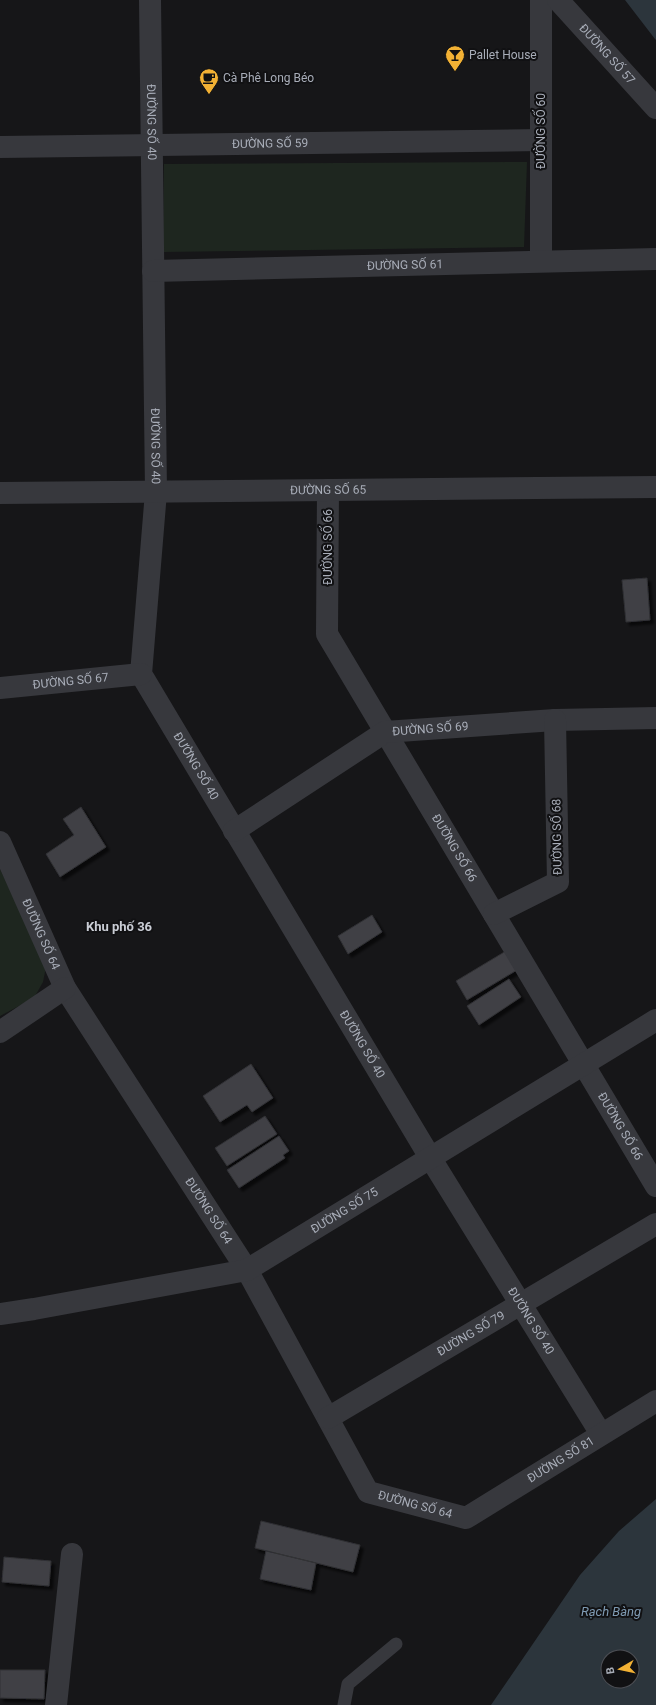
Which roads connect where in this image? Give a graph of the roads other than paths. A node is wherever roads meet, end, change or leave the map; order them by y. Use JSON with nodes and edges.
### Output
{"nodes":[{"id":1,"x":150,"y":0,"type":"edge"},
{"id":2,"x":541,"y":0,"type":"edge"},
{"id":3,"x":558,"y":0,"type":"edge"},
{"id":4,"x":656,"y":108,"type":"edge"},
{"id":5,"x":540,"y":140,"type":"junction"},
{"id":6,"x":152,"y":145,"type":"junction"},
{"id":7,"x":0,"y":147,"type":"edge"},
{"id":8,"x":656,"y":259,"type":"edge"},
{"id":9,"x":542,"y":261,"type":"junction"},
{"id":10,"x":153,"y":271,"type":"junction"},
{"id":11,"x":656,"y":487,"type":"edge"},
{"id":12,"x":328,"y":490,"type":"junction"},
{"id":13,"x":156,"y":492,"type":"junction"},
{"id":14,"x":0,"y":493,"type":"edge"},
{"id":15,"x":142,"y":674,"type":"junction"},
{"id":16,"x":0,"y":688,"type":"edge"},
{"id":17,"x":656,"y":718,"type":"edge"},
{"id":18,"x":555,"y":720,"type":"junction"},
{"id":19,"x":385,"y":732,"type":"junction"},
{"id":20,"x":234,"y":831,"type":"junction"},
{"id":21,"x":0,"y":842,"type":"edge"},
{"id":22,"x":494,"y":914,"type":"junction"},
{"id":23,"x":64,"y":988,"type":"junction"},
{"id":24,"x":656,"y":1020,"type":"edge"},
{"id":25,"x":0,"y":1032,"type":"edge"},
{"id":26,"x":583,"y":1064,"type":"junction"},
{"id":27,"x":430,"y":1159,"type":"junction"},
{"id":28,"x":656,"y":1186,"type":"edge"},
{"id":29,"x":656,"y":1224,"type":"edge"},
{"id":30,"x":247,"y":1270,"type":"junction"},
{"id":31,"x":520,"y":1305,"type":"junction"},
{"id":32,"x":0,"y":1314,"type":"edge"},
{"id":33,"x":656,"y":1401,"type":"edge"},
{"id":34,"x":328,"y":1418,"type":"junction"},
{"id":35,"x":601,"y":1434,"type":"junction"},
{"id":36,"x":466,"y":1518,"type":"joint"},
{"id":37,"x":72,"y":1554,"type":"dead end"},
{"id":38,"x":396,"y":1644,"type":"dead end"},
{"id":39,"x":56,"y":1705,"type":"edge"},
{"id":40,"x":344,"y":1705,"type":"edge"}],
"edges":[{"from":1,"to":6,"type":"street","name":"ĐƯỜNG SỐ 40"},
{"from":2,"to":5,"type":"street","name":"ĐƯỜNG SỐ 60"},
{"from":3,"to":4,"type":"street","name":"ĐƯỜNG SỐ 57"},
{"from":5,"to":6,"type":"street","name":"ĐƯỜNG SỐ 59"},
{"from":5,"to":9,"type":"street","name":"ĐƯỜNG SỐ 60"},
{"from":6,"to":7,"type":"street","name":"ĐƯỜNG SỐ 59"},
{"from":6,"to":10,"type":"street","name":"ĐƯỜNG SỐ 40"},
{"from":8,"to":9,"type":"street","name":"ĐƯỜNG SỐ 61"},
{"from":9,"to":10,"type":"street","name":"ĐƯỜNG SỐ 61"},
{"from":10,"to":13,"type":"street","name":"ĐƯỜNG SỐ 40"},
{"from":11,"to":12,"type":"street","name":"ĐƯỜNG SỐ 65"},
{"from":12,"to":13,"type":"street","name":"ĐƯỜNG SỐ 65"},
{"from":12,"to":19,"type":"street","name":"ĐƯỜNG SỐ 66"},
{"from":13,"to":14,"type":"street","name":"ĐƯỜNG SỐ 65"},
{"from":13,"to":15,"type":"street","name":"ĐƯỜNG SỐ 40"},
{"from":15,"to":16,"type":"street","name":"ĐƯỜNG SỐ 67"},
{"from":15,"to":20,"type":"street","name":"ĐƯỜNG SỐ 40"},
{"from":17,"to":18,"type":"street","name":"ĐƯỜNG SỐ 69"},
{"from":18,"to":19,"type":"street","name":"ĐƯỜNG SỐ 69"},
{"from":18,"to":22,"type":"street","name":"ĐƯỜNG SỐ 68"},
{"from":19,"to":20,"type":"street","name":"ĐƯỜNG SỐ 69"},
{"from":19,"to":22,"type":"street","name":"ĐƯỜNG SỐ 66"},
{"from":20,"to":27,"type":"street","name":"ĐƯỜNG SỐ 40"},
{"from":21,"to":23,"type":"street","name":"ĐƯỜNG SỐ 64"},
{"from":22,"to":26,"type":"street","name":"ĐƯỜNG SỐ 66"},
{"from":23,"to":25,"type":"street"},
{"from":23,"to":30,"type":"street","name":"ĐƯỜNG SỐ 64"},
{"from":24,"to":26,"type":"street","name":"ĐƯỜNG SỐ 75"},
{"from":26,"to":27,"type":"street","name":"ĐƯỜNG SỐ 75"},
{"from":26,"to":28,"type":"street","name":"ĐƯỜNG SỐ 66"},
{"from":27,"to":30,"type":"street","name":"ĐƯỜNG SỐ 75"},
{"from":27,"to":31,"type":"street","name":"ĐƯỜNG SỐ 40"},
{"from":29,"to":31,"type":"street","name":"ĐƯỜNG SỐ 79"},
{"from":30,"to":32,"type":"street","name":"ĐƯỜNG SỐ 75"},
{"from":30,"to":34,"type":"street","name":"ĐƯỜNG SỐ 64"},
{"from":31,"to":34,"type":"street","name":"ĐƯỜNG SỐ 79"},
{"from":31,"to":35,"type":"street","name":"ĐƯỜNG SỐ 40"},
{"from":33,"to":35,"type":"street","name":"ĐƯỜNG SỐ 81"},
{"from":34,"to":36,"type":"street","name":"ĐƯỜNG SỐ 64"},
{"from":35,"to":36,"type":"street","name":"ĐƯỜNG SỐ 81"},
{"from":37,"to":39,"type":"street"},
{"from":38,"to":40,"type":"lane"}]}
